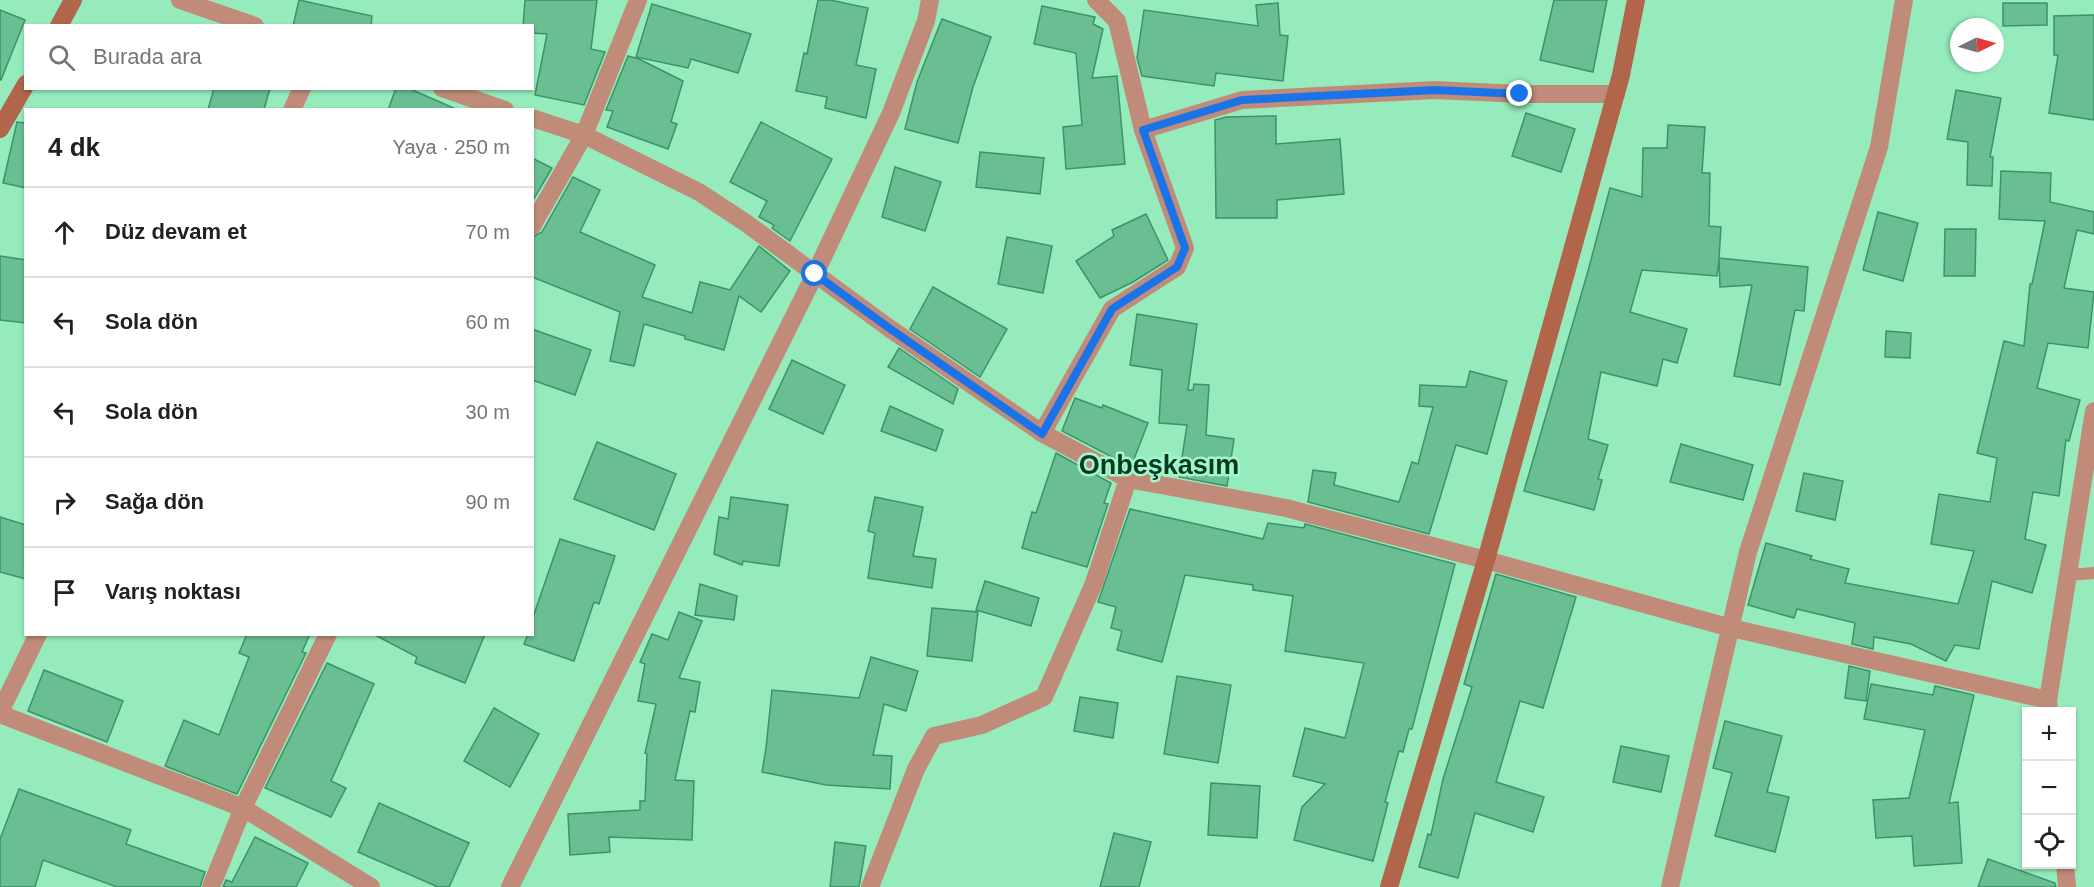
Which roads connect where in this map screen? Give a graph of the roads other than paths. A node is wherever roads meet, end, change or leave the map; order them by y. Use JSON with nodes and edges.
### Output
{"nodes":[{"id":1,"x":73,"y":0,"type":"edge"},
{"id":2,"x":180,"y":0,"type":"edge"},
{"id":3,"x":638,"y":0,"type":"edge"},
{"id":4,"x":930,"y":0,"type":"edge"},
{"id":5,"x":1096,"y":0,"type":"edge"},
{"id":6,"x":1636,"y":0,"type":"edge"},
{"id":7,"x":1904,"y":0,"type":"edge"},
{"id":8,"x":59,"y":24,"type":"edge"},
{"id":9,"x":249,"y":24,"type":"edge"},
{"id":10,"x":24,"y":87,"type":"edge"},
{"id":11,"x":301,"y":90,"type":"edge"},
{"id":12,"x":448,"y":90,"type":"edge"},
{"id":13,"x":1616,"y":94,"type":"junction"},
{"id":14,"x":293,"y":108,"type":"edge"},
{"id":15,"x":499,"y":108,"type":"edge"},
{"id":16,"x":534,"y":119,"type":"edge"},
{"id":17,"x":0,"y":129,"type":"edge"},
{"id":18,"x":1143,"y":130,"type":"junction"},
{"id":19,"x":584,"y":135,"type":"junction"},
{"id":20,"x":534,"y":222,"type":"edge"},
{"id":21,"x":815,"y":274,"type":"junction"},
{"id":22,"x":2094,"y":411,"type":"edge"},
{"id":23,"x":1042,"y":434,"type":"junction"},
{"id":24,"x":1128,"y":479,"type":"junction"},
{"id":25,"x":1486,"y":560,"type":"junction"},
{"id":26,"x":2094,"y":573,"type":"edge"},
{"id":27,"x":2068,"y":574,"type":"junction"},
{"id":28,"x":1731,"y":628,"type":"junction"},
{"id":29,"x":37,"y":636,"type":"edge"},
{"id":30,"x":327,"y":636,"type":"edge"},
{"id":31,"x":2048,"y":706,"type":"edge"},
{"id":32,"x":0,"y":713,"type":"edge"},
{"id":33,"x":243,"y":808,"type":"junction"},
{"id":34,"x":2065,"y":869,"type":"edge"},
{"id":35,"x":211,"y":887,"type":"edge"},
{"id":36,"x":371,"y":887,"type":"edge"},
{"id":37,"x":510,"y":887,"type":"edge"},
{"id":38,"x":870,"y":887,"type":"edge"},
{"id":39,"x":1389,"y":887,"type":"edge"},
{"id":40,"x":1670,"y":887,"type":"edge"},
{"id":41,"x":2067,"y":887,"type":"edge"}],
"edges":[{"from":1,"to":8,"type":"street"},
{"from":2,"to":9,"type":"street"},
{"from":3,"to":19,"type":"street"},
{"from":4,"to":21,"type":"street"},
{"from":5,"to":18,"type":"street"},
{"from":6,"to":13,"type":"street"},
{"from":7,"to":28,"type":"street"},
{"from":10,"to":17,"type":"street"},
{"from":11,"to":14,"type":"street"},
{"from":12,"to":15,"type":"street"},
{"from":13,"to":18,"type":"street"},
{"from":13,"to":25,"type":"street"},
{"from":16,"to":19,"type":"street"},
{"from":18,"to":23,"type":"street"},
{"from":19,"to":20,"type":"street"},
{"from":19,"to":21,"type":"street"},
{"from":21,"to":23,"type":"street"},
{"from":21,"to":37,"type":"street"},
{"from":22,"to":27,"type":"street"},
{"from":23,"to":24,"type":"street"},
{"from":24,"to":25,"type":"street"},
{"from":24,"to":38,"type":"street"},
{"from":25,"to":28,"type":"street"},
{"from":25,"to":39,"type":"street"},
{"from":26,"to":27,"type":"lane"},
{"from":27,"to":31,"type":"street"},
{"from":28,"to":31,"type":"street"},
{"from":28,"to":40,"type":"street"},
{"from":29,"to":32,"type":"street"},
{"from":30,"to":33,"type":"street"},
{"from":32,"to":33,"type":"street"},
{"from":33,"to":35,"type":"street"},
{"from":33,"to":36,"type":"street"},
{"from":34,"to":41,"type":"street"}]}
